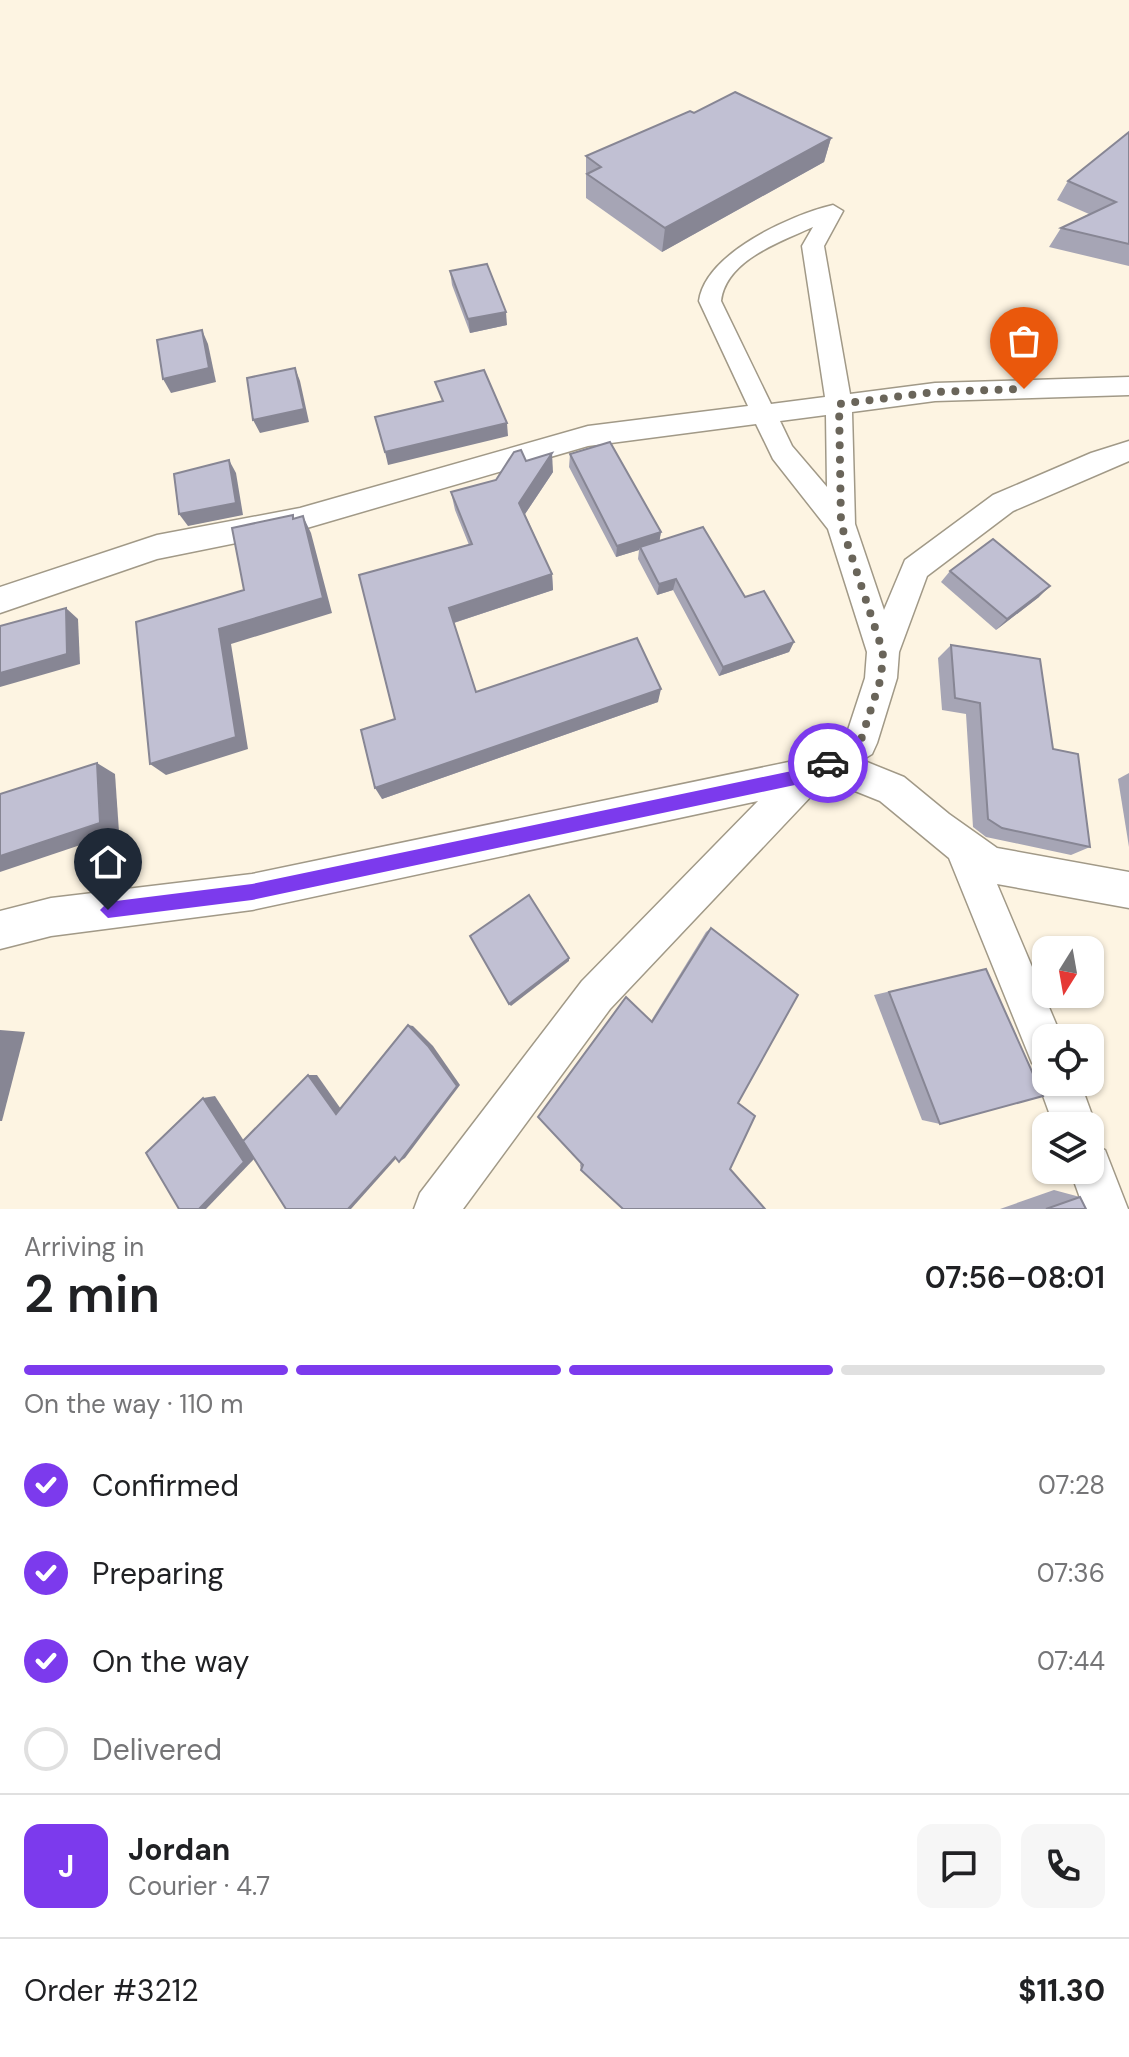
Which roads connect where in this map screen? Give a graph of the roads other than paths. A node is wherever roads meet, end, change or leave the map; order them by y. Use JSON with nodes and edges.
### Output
{"nodes":[{"id":1,"x":1129,"y":386,"type":"edge"},
{"id":2,"x":839,"y":404,"type":"junction"},
{"id":3,"x":763,"y":414,"type":"junction"},
{"id":4,"x":1129,"y":451,"type":"edge"},
{"id":5,"x":841,"y":524,"type":"junction"},
{"id":6,"x":0,"y":600,"type":"edge"},
{"id":7,"x":883,"y":652,"type":"junction"},
{"id":8,"x":809,"y":774,"type":"junction"},
{"id":9,"x":963,"y":847,"type":"junction"},
{"id":10,"x":1129,"y":890,"type":"edge"},
{"id":11,"x":0,"y":930,"type":"edge"},
{"id":12,"x":1036,"y":1024,"type":"edge"},
{"id":13,"x":1097,"y":1184,"type":"edge"},
{"id":14,"x":436,"y":1209,"type":"edge"},
{"id":15,"x":1106,"y":1209,"type":"edge"}],
"edges":[{"from":1,"to":2,"type":"street"},
{"from":2,"to":3,"type":"street"},
{"from":2,"to":3,"type":"street"},
{"from":2,"to":5,"type":"street"},
{"from":3,"to":5,"type":"street"},
{"from":3,"to":6,"type":"street"},
{"from":4,"to":7,"type":"street"},
{"from":5,"to":7,"type":"street"},
{"from":7,"to":8,"type":"street"},
{"from":8,"to":9,"type":"street"},
{"from":8,"to":11,"type":"street"},
{"from":8,"to":14,"type":"street"},
{"from":9,"to":10,"type":"street"},
{"from":9,"to":12,"type":"street"},
{"from":13,"to":15,"type":"street"}]}
